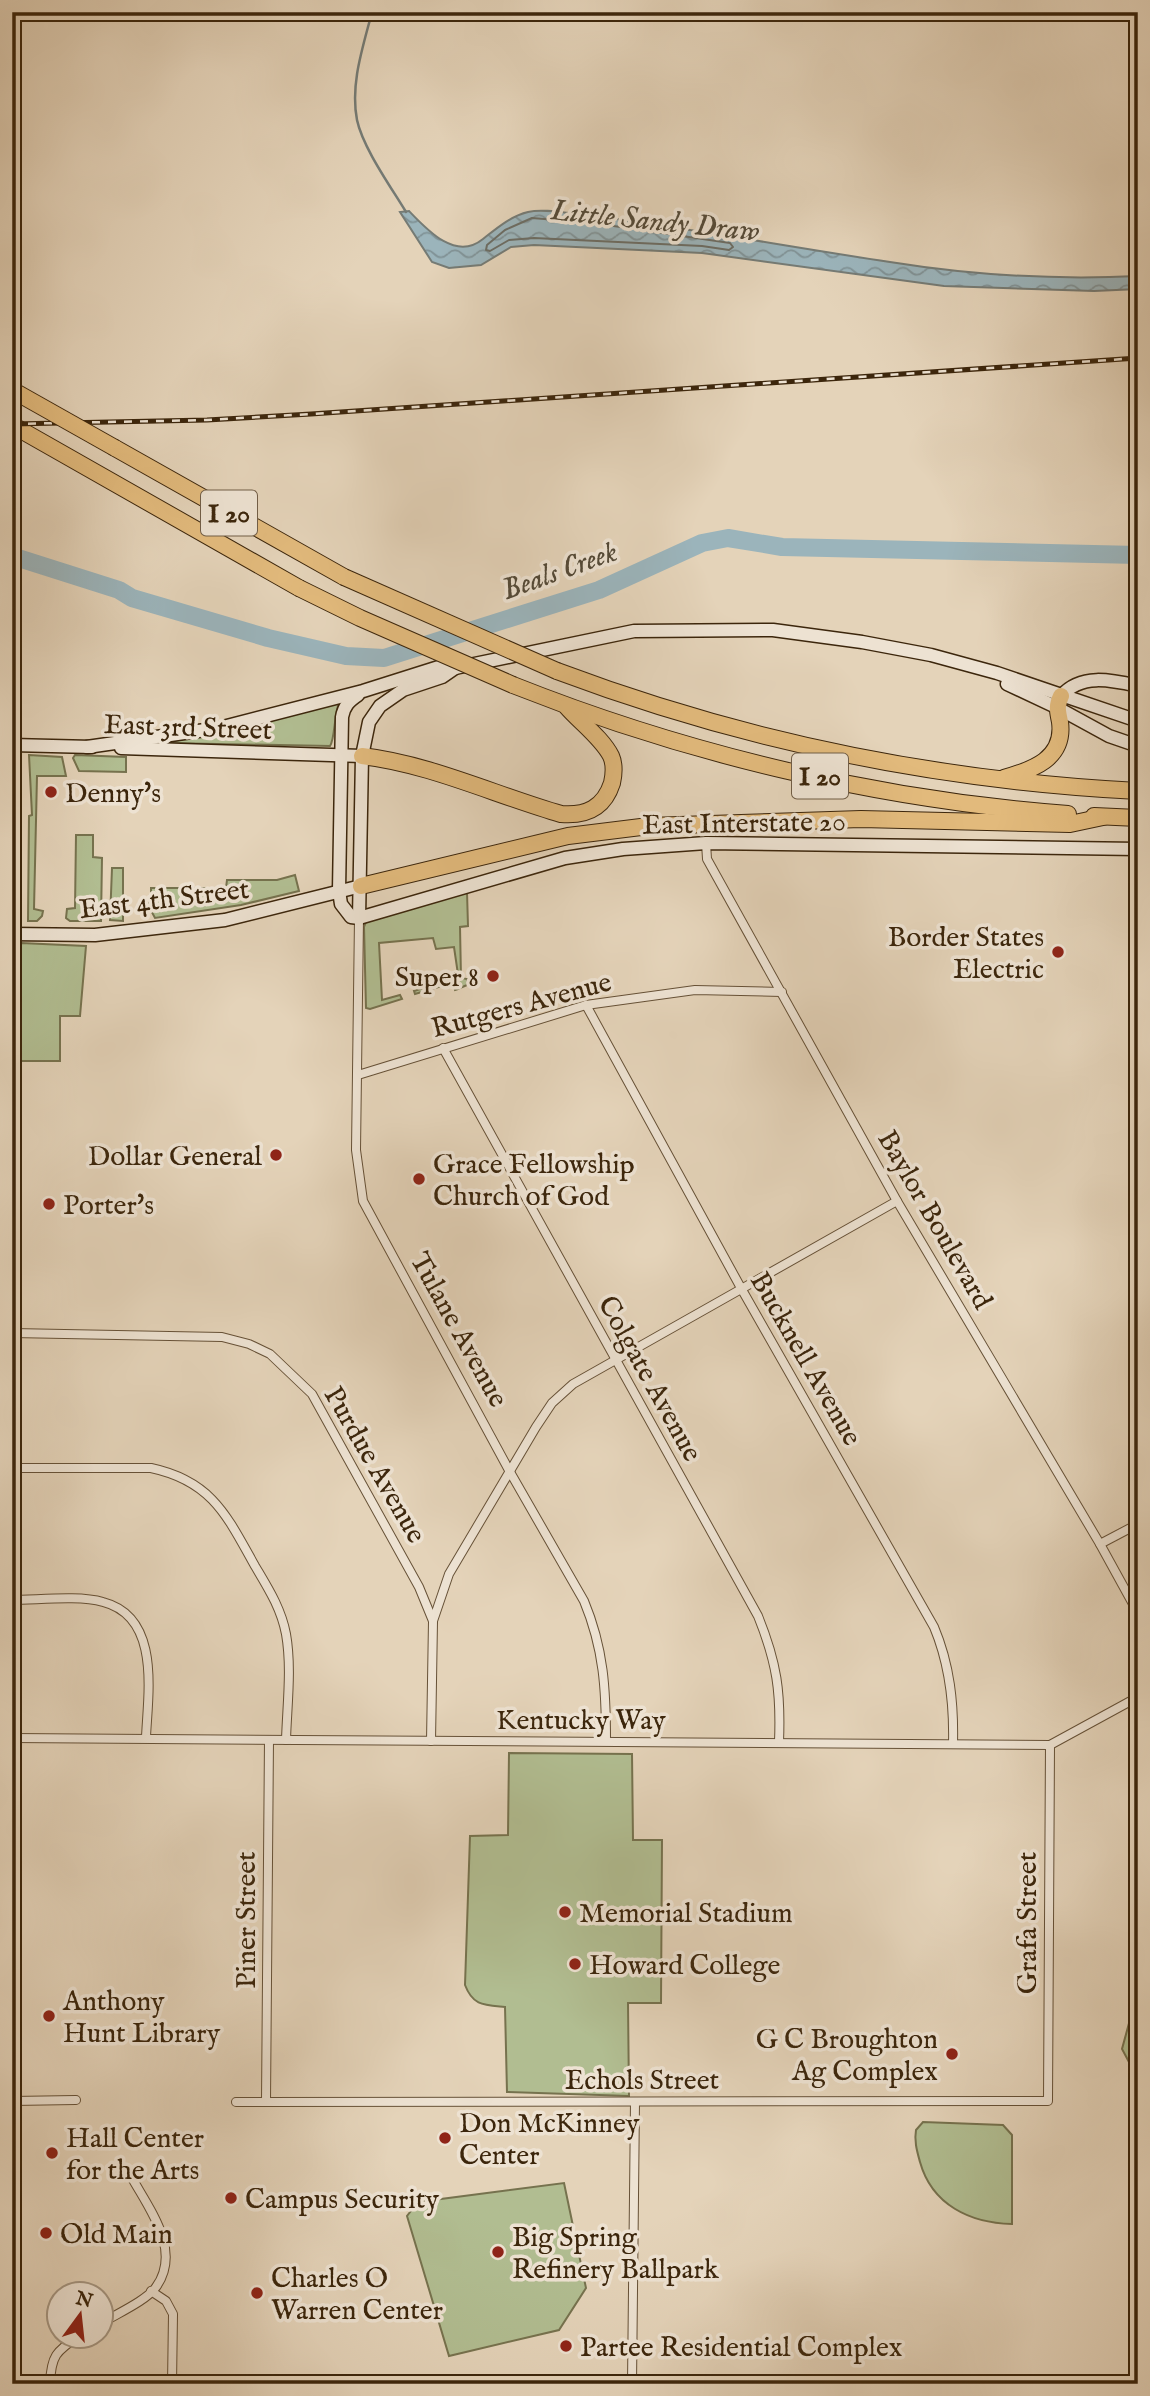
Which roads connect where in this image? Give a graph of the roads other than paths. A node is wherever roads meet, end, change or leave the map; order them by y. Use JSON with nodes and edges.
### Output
{"nodes":[{"id":1,"x":12,"y":390,"type":"edge"},
{"id":2,"x":12,"y":425,"type":"edge"},
{"id":3,"x":455,"y":668,"type":"junction"},
{"id":4,"x":1138,"y":686,"type":"edge"},
{"id":5,"x":363,"y":691,"type":"junction"},
{"id":6,"x":1058,"y":702,"type":"junction"},
{"id":7,"x":565,"y":705,"type":"junction"},
{"id":8,"x":1138,"y":722,"type":"edge"},
{"id":9,"x":12,"y":746,"type":"edge"},
{"id":10,"x":1138,"y":746,"type":"edge"},
{"id":11,"x":86,"y":747,"type":"junction"},
{"id":12,"x":340,"y":755,"type":"junction"},
{"id":13,"x":362,"y":756,"type":"junction"},
{"id":14,"x":997,"y":780,"type":"junction"},
{"id":15,"x":1138,"y":791,"type":"edge"},
{"id":16,"x":1103,"y":817,"type":"junction"},
{"id":17,"x":1138,"y":818,"type":"edge"},
{"id":18,"x":706,"y":843,"type":"junction"},
{"id":19,"x":1138,"y":849,"type":"edge"},
{"id":20,"x":361,"y":886,"type":"junction"},
{"id":21,"x":339,"y":891,"type":"junction"},
{"id":22,"x":359,"y":918,"type":"junction"},
{"id":23,"x":12,"y":934,"type":"edge"},
{"id":24,"x":782,"y":992,"type":"junction"},
{"id":25,"x":586,"y":1005,"type":"junction"},
{"id":26,"x":443,"y":1048,"type":"junction"},
{"id":27,"x":358,"y":1075,"type":"junction"},
{"id":28,"x":898,"y":1201,"type":"junction"},
{"id":29,"x":741,"y":1288,"type":"junction"},
{"id":30,"x":12,"y":1333,"type":"edge"},
{"id":31,"x":613,"y":1359,"type":"junction"},
{"id":32,"x":12,"y":1468,"type":"edge"},
{"id":33,"x":510,"y":1472,"type":"junction"},
{"id":34,"x":1138,"y":1524,"type":"edge"},
{"id":35,"x":1100,"y":1544,"type":"junction"},
{"id":36,"x":12,"y":1600,"type":"edge"},
{"id":37,"x":1138,"y":1612,"type":"edge"},
{"id":38,"x":433,"y":1621,"type":"junction"},
{"id":39,"x":1138,"y":1697,"type":"edge"},
{"id":40,"x":146,"y":1737,"type":"junction"},
{"id":41,"x":12,"y":1738,"type":"edge"},
{"id":42,"x":269,"y":1740,"type":"junction"},
{"id":43,"x":286,"y":1740,"type":"junction"},
{"id":44,"x":431,"y":1741,"type":"junction"},
{"id":45,"x":606,"y":1741,"type":"junction"},
{"id":46,"x":779,"y":1742,"type":"junction"},
{"id":47,"x":953,"y":1744,"type":"junction"},
{"id":48,"x":1050,"y":1745,"type":"junction"},
{"id":49,"x":76,"y":2100,"type":"dead end"},
{"id":50,"x":12,"y":2101,"type":"edge"},
{"id":51,"x":266,"y":2101,"type":"junction"},
{"id":52,"x":1048,"y":2101,"type":"joint"},
{"id":53,"x":236,"y":2102,"type":"dead end"},
{"id":54,"x":635,"y":2102,"type":"junction"},
{"id":55,"x":132,"y":2178,"type":"dead end"},
{"id":56,"x":151,"y":2291,"type":"junction"},
{"id":57,"x":116,"y":2314,"type":"edge"},
{"id":58,"x":60,"y":2350,"type":"edge"},
{"id":59,"x":51,"y":2384,"type":"edge"},
{"id":60,"x":172,"y":2384,"type":"edge"},
{"id":61,"x":632,"y":2384,"type":"edge"}],
"edges":[{"from":1,"to":14,"type":"highway","number":"I 20","bridge":true},
{"from":2,"to":7,"type":"highway","number":"I 20","bridge":true},
{"from":3,"to":5,"type":"main road"},
{"from":3,"to":6,"type":"main road"},
{"from":3,"to":13,"type":"main road","name":"Tulane Avenue"},
{"from":4,"to":6,"type":"main road"},
{"from":5,"to":11,"type":"main road"},
{"from":5,"to":12,"type":"main road"},
{"from":6,"to":8,"type":"main road"},
{"from":6,"to":10,"type":"main road"},
{"from":6,"to":14,"type":"highway"},
{"from":7,"to":13,"type":"highway"},
{"from":7,"to":16,"type":"highway","number":"I 20"},
{"from":9,"to":11,"type":"main road","name":"East 3rd Street"},
{"from":11,"to":12,"type":"main road","name":"East 3rd Street"},
{"from":12,"to":13,"type":"main road","name":"East 3rd Street"},
{"from":12,"to":21,"type":"main road"},
{"from":13,"to":20,"type":"main road","name":"Tulane Avenue"},
{"from":14,"to":15,"type":"highway","number":"I 20"},
{"from":16,"to":17,"type":"highway","number":"I 20"},
{"from":16,"to":20,"type":"highway"},
{"from":18,"to":19,"type":"main road","name":"East Interstate 20"},
{"from":18,"to":22,"type":"main road","name":"East Interstate 20"},
{"from":18,"to":24,"type":"street","name":"Baylor Boulevard"},
{"from":20,"to":21,"type":"main road","name":"East 4th Street"},
{"from":20,"to":22,"type":"main road","name":"Tulane Avenue"},
{"from":21,"to":22,"type":"main road"},
{"from":21,"to":23,"type":"main road","name":"East 4th Street"},
{"from":22,"to":27,"type":"street","name":"Tulane Avenue"},
{"from":24,"to":25,"type":"street","name":"Rutgers Avenue"},
{"from":24,"to":28,"type":"street","name":"Baylor Boulevard"},
{"from":25,"to":26,"type":"street","name":"Rutgers Avenue"},
{"from":25,"to":29,"type":"street","name":"Bucknell Avenue"},
{"from":26,"to":27,"type":"street","name":"Rutgers Avenue"},
{"from":26,"to":31,"type":"street","name":"Colgate Avenue"},
{"from":27,"to":33,"type":"street","name":"Tulane Avenue"},
{"from":28,"to":29,"type":"street"},
{"from":28,"to":35,"type":"street","name":"Baylor Boulevard"},
{"from":29,"to":31,"type":"street"},
{"from":29,"to":47,"type":"street","name":"Bucknell Avenue"},
{"from":30,"to":38,"type":"street","name":"Purdue Avenue"},
{"from":31,"to":33,"type":"street"},
{"from":31,"to":46,"type":"street","name":"Colgate Avenue"},
{"from":32,"to":43,"type":"street"},
{"from":33,"to":38,"type":"street"},
{"from":33,"to":45,"type":"street","name":"Tulane Avenue"},
{"from":34,"to":35,"type":"street"},
{"from":35,"to":37,"type":"street","name":"Baylor Boulevard"},
{"from":36,"to":40,"type":"street"},
{"from":38,"to":44,"type":"street","name":"Purdue Avenue"},
{"from":39,"to":48,"type":"street","name":"Kentucky Way"},
{"from":40,"to":41,"type":"street","name":"Kentucky Way"},
{"from":40,"to":42,"type":"street","name":"Kentucky Way"},
{"from":42,"to":43,"type":"street","name":"Kentucky Way"},
{"from":42,"to":51,"type":"street","name":"Piner Street"},
{"from":43,"to":44,"type":"street","name":"Kentucky Way"},
{"from":44,"to":45,"type":"street","name":"Kentucky Way"},
{"from":45,"to":46,"type":"street","name":"Kentucky Way"},
{"from":46,"to":47,"type":"street","name":"Kentucky Way"},
{"from":47,"to":48,"type":"street","name":"Kentucky Way"},
{"from":48,"to":52,"type":"street","name":"Grafa Street"},
{"from":49,"to":50,"type":"street"},
{"from":51,"to":53,"type":"street","name":"Echols Street"},
{"from":51,"to":54,"type":"street","name":"Echols Street"},
{"from":52,"to":54,"type":"street","name":"Echols Street"},
{"from":54,"to":61,"type":"street"},
{"from":55,"to":56,"type":"street"},
{"from":56,"to":57,"type":"street"},
{"from":56,"to":60,"type":"street"},
{"from":58,"to":59,"type":"street"}]}
